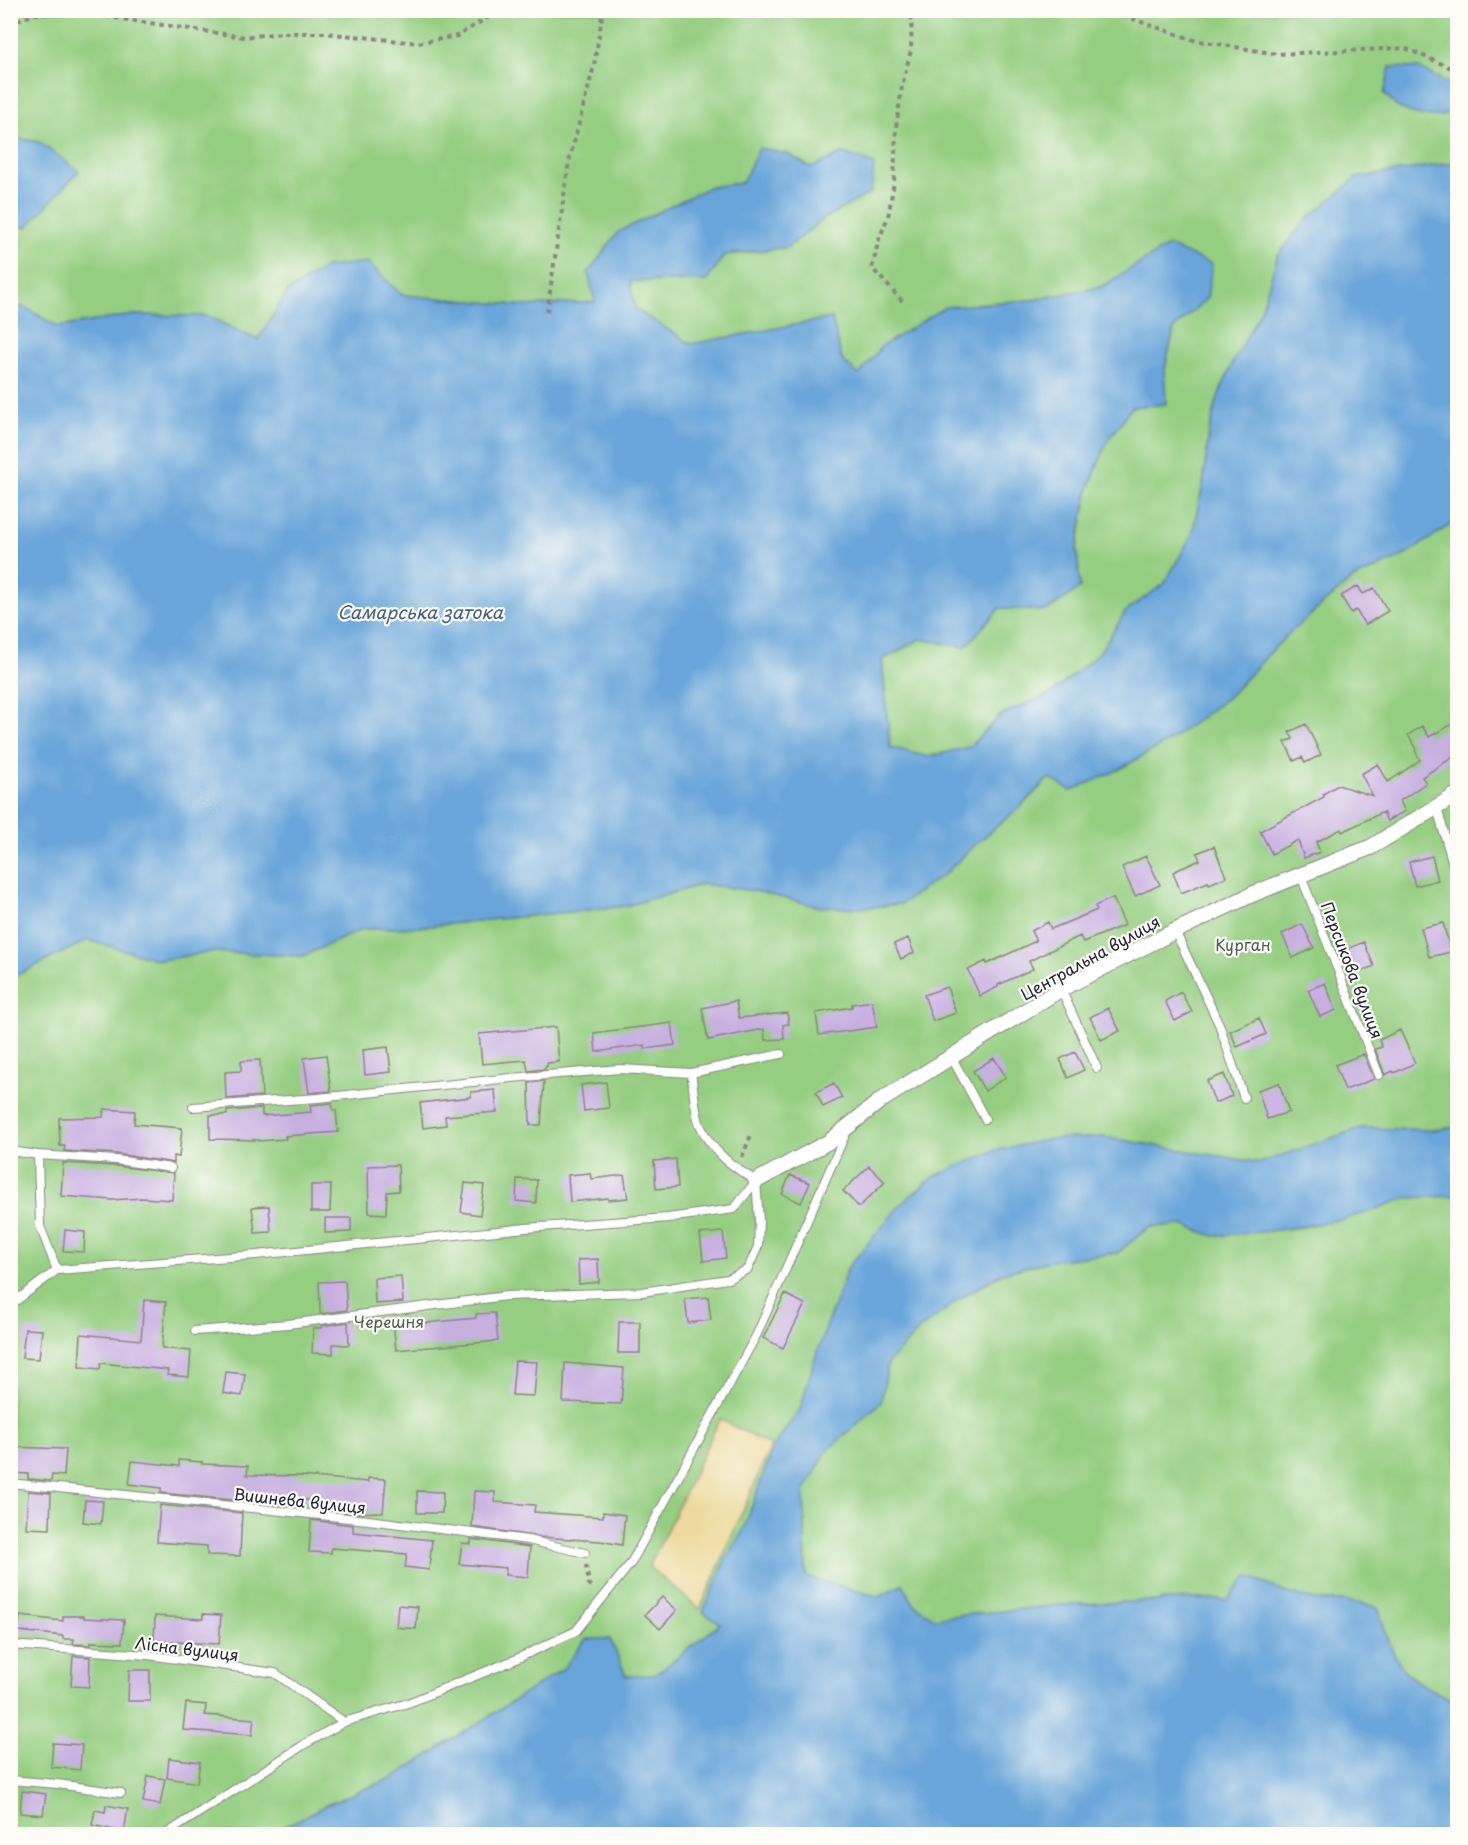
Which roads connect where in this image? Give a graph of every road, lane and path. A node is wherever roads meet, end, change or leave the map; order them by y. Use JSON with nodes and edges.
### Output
{"nodes":[{"id":1,"x":500,"y":10,"type":"edge"},
{"id":2,"x":603,"y":10,"type":"edge"},
{"id":3,"x":912,"y":10,"type":"edge"},
{"id":4,"x":1106,"y":10,"type":"edge"},
{"id":5,"x":10,"y":38,"type":"edge"},
{"id":6,"x":1458,"y":71,"type":"edge"},
{"id":7,"x":902,"y":302,"type":"dead end"},
{"id":8,"x":547,"y":312,"type":"dead end"},
{"id":9,"x":1458,"y":794,"type":"edge"},
{"id":10,"x":1437,"y":808,"type":"junction"},
{"id":11,"x":1302,"y":876,"type":"junction"},
{"id":12,"x":1458,"y":882,"type":"edge"},
{"id":13,"x":1175,"y":931,"type":"junction"},
{"id":14,"x":1062,"y":989,"type":"junction"},
{"id":15,"x":780,"y":1054,"type":"dead end"},
{"id":16,"x":952,"y":1058,"type":"junction"},
{"id":17,"x":1097,"y":1068,"type":"dead end"},
{"id":18,"x":691,"y":1073,"type":"junction"},
{"id":19,"x":1379,"y":1075,"type":"dead end"},
{"id":20,"x":1244,"y":1098,"type":"dead end"},
{"id":21,"x":193,"y":1107,"type":"dead end"},
{"id":22,"x":985,"y":1119,"type":"dead end"},
{"id":23,"x":849,"y":1126,"type":"junction"},
{"id":24,"x":751,"y":1135,"type":"dead end"},
{"id":25,"x":10,"y":1151,"type":"edge"},
{"id":26,"x":38,"y":1155,"type":"junction"},
{"id":27,"x":171,"y":1168,"type":"dead end"},
{"id":28,"x":735,"y":1168,"type":"junction"},
{"id":29,"x":756,"y":1181,"type":"junction"},
{"id":30,"x":57,"y":1270,"type":"junction"},
{"id":31,"x":10,"y":1302,"type":"edge"},
{"id":32,"x":195,"y":1331,"type":"dead end"},
{"id":33,"x":10,"y":1484,"type":"edge"},
{"id":34,"x":585,"y":1552,"type":"joint"},
{"id":35,"x":608,"y":1590,"type":"junction"},
{"id":36,"x":10,"y":1645,"type":"edge"},
{"id":37,"x":344,"y":1722,"type":"junction"},
{"id":38,"x":10,"y":1780,"type":"edge"},
{"id":39,"x":121,"y":1793,"type":"dead end"},
{"id":40,"x":166,"y":1834,"type":"edge"}],
"edges":[{"from":1,"to":5,"type":"path"},
{"from":2,"to":8,"type":"path"},
{"from":3,"to":7,"type":"path"},
{"from":4,"to":6,"type":"path"},
{"from":9,"to":10,"type":"street","name":"Центральна вулиця"},
{"from":10,"to":11,"type":"street","name":"Центральна вулиця"},
{"from":10,"to":12,"type":"lane"},
{"from":11,"to":13,"type":"street","name":"Центральна вулиця"},
{"from":11,"to":19,"type":"lane","name":"Персикова вулиця"},
{"from":13,"to":14,"type":"street","name":"Центральна вулиця"},
{"from":13,"to":20,"type":"lane"},
{"from":14,"to":16,"type":"street","name":"Центральна вулиця"},
{"from":14,"to":17,"type":"lane"},
{"from":15,"to":18,"type":"lane"},
{"from":16,"to":22,"type":"lane"},
{"from":16,"to":23,"type":"street","name":"Центральна вулиця"},
{"from":18,"to":21,"type":"lane"},
{"from":18,"to":28,"type":"lane"},
{"from":23,"to":29,"type":"street","name":"Центральна вулиця"},
{"from":23,"to":35,"type":"lane"},
{"from":24,"to":28,"type":"path"},
{"from":25,"to":26,"type":"lane"},
{"from":26,"to":27,"type":"lane"},
{"from":26,"to":30,"type":"lane"},
{"from":28,"to":29,"type":"lane"},
{"from":29,"to":30,"type":"lane"},
{"from":29,"to":32,"type":"lane"},
{"from":30,"to":31,"type":"lane"},
{"from":33,"to":34,"type":"lane","name":"Вишнева вулиця"},
{"from":34,"to":35,"type":"path"},
{"from":35,"to":37,"type":"lane"},
{"from":36,"to":37,"type":"lane","name":"Лісна вулиця"},
{"from":37,"to":40,"type":"lane"},
{"from":38,"to":39,"type":"lane"}]}
